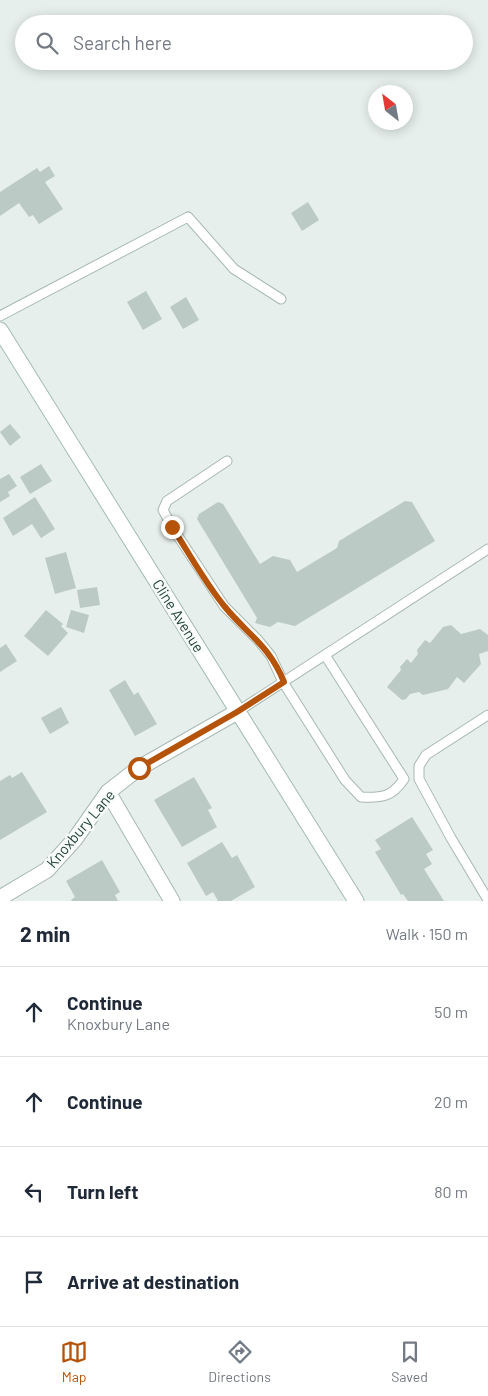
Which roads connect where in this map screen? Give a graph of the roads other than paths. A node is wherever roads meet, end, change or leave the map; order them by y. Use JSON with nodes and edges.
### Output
{"nodes":[{"id":1,"x":282,"y":299,"type":"dead end"},
{"id":2,"x":0,"y":316,"type":"edge"},
{"id":3,"x":0,"y":330,"type":"edge"},
{"id":4,"x":227,"y":461,"type":"dead end"},
{"id":5,"x":488,"y":549,"type":"edge"},
{"id":6,"x":325,"y":655,"type":"junction"},
{"id":7,"x":284,"y":682,"type":"junction"},
{"id":8,"x":237,"y":712,"type":"junction"},
{"id":9,"x":488,"y":715,"type":"edge"},
{"id":10,"x":419,"y":774,"type":"junction"},
{"id":11,"x":404,"y":778,"type":"junction"},
{"id":12,"x":108,"y":792,"type":"junction"},
{"id":13,"x":0,"y":898,"type":"edge"},
{"id":14,"x":488,"y":900,"type":"edge"},
{"id":15,"x":172,"y":901,"type":"edge"},
{"id":16,"x":356,"y":901,"type":"edge"}],
"edges":[{"from":1,"to":2,"type":"lane"},
{"from":3,"to":8,"type":"street","name":"Cline Avenue"},
{"from":4,"to":7,"type":"lane"},
{"from":5,"to":6,"type":"lane"},
{"from":6,"to":7,"type":"lane"},
{"from":6,"to":11,"type":"lane"},
{"from":7,"to":8,"type":"lane"},
{"from":7,"to":11,"type":"lane"},
{"from":8,"to":12,"type":"street","name":"Knoxbury Lane"},
{"from":8,"to":16,"type":"street","name":"Cline Avenue"},
{"from":9,"to":10,"type":"lane"},
{"from":10,"to":11,"type":"lane"},
{"from":10,"to":14,"type":"lane"},
{"from":12,"to":13,"type":"street","name":"Knoxbury Lane"},
{"from":12,"to":15,"type":"street"}]}
